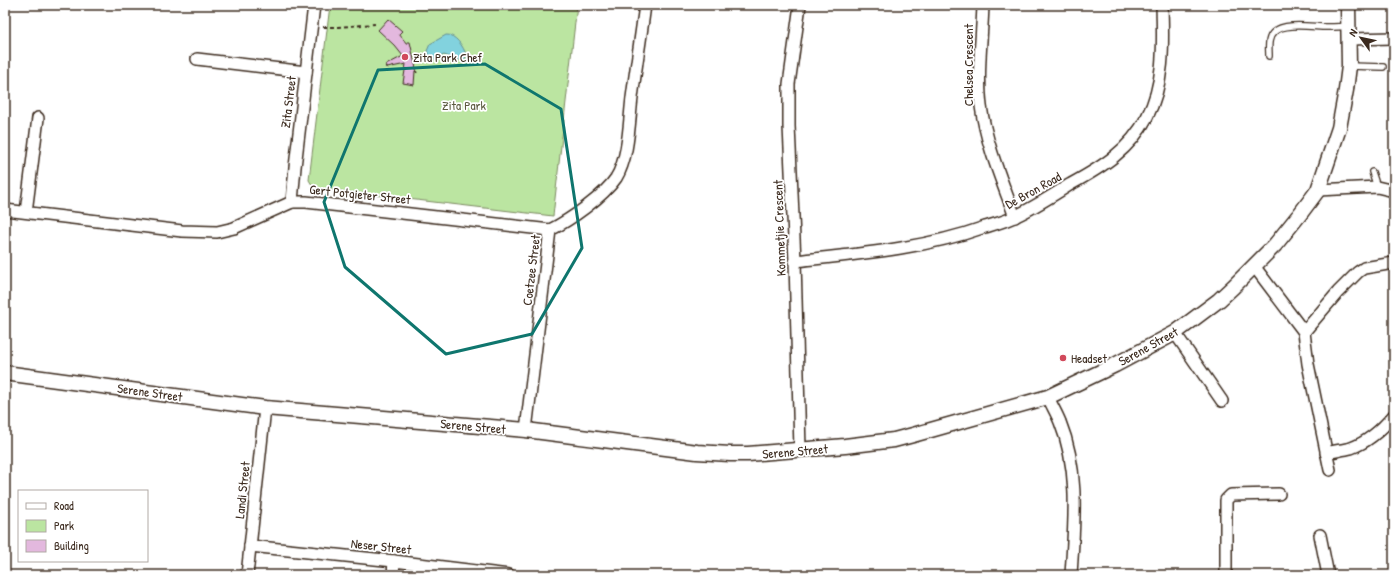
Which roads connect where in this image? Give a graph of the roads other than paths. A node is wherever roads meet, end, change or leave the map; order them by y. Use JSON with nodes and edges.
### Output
{"nodes":[{"id":1,"x":314,"y":5,"type":"edge"},
{"id":2,"x":645,"y":5,"type":"edge"},
{"id":3,"x":800,"y":5,"type":"edge"},
{"id":4,"x":983,"y":5,"type":"edge"},
{"id":5,"x":1162,"y":5,"type":"edge"},
{"id":6,"x":1348,"y":5,"type":"edge"},
{"id":7,"x":1349,"y":32,"type":"junction"},
{"id":8,"x":1394,"y":38,"type":"edge"},
{"id":9,"x":1269,"y":56,"type":"dead end"},
{"id":10,"x":196,"y":59,"type":"dead end"},
{"id":11,"x":1349,"y":66,"type":"junction"},
{"id":12,"x":1383,"y":67,"type":"dead end"},
{"id":13,"x":306,"y":72,"type":"junction"},
{"id":14,"x":38,"y":118,"type":"dead end"},
{"id":15,"x":1372,"y":172,"type":"dead end"},
{"id":16,"x":1377,"y":187,"type":"junction"},
{"id":17,"x":1318,"y":190,"type":"junction"},
{"id":18,"x":1394,"y":191,"type":"edge"},
{"id":19,"x":292,"y":202,"type":"junction"},
{"id":20,"x":5,"y":210,"type":"edge"},
{"id":21,"x":26,"y":212,"type":"junction"},
{"id":22,"x":1015,"y":217,"type":"junction"},
{"id":23,"x":550,"y":230,"type":"junction"},
{"id":24,"x":795,"y":261,"type":"junction"},
{"id":25,"x":1394,"y":263,"type":"edge"},
{"id":26,"x":1254,"y":266,"type":"junction"},
{"id":27,"x":1304,"y":332,"type":"junction"},
{"id":28,"x":1175,"y":333,"type":"junction"},
{"id":29,"x":5,"y":373,"type":"edge"},
{"id":30,"x":1048,"y":397,"type":"junction"},
{"id":31,"x":1222,"y":401,"type":"dead end"},
{"id":32,"x":265,"y":408,"type":"junction"},
{"id":33,"x":1394,"y":415,"type":"edge"},
{"id":34,"x":526,"y":430,"type":"junction"},
{"id":35,"x":800,"y":450,"type":"junction"},
{"id":36,"x":1326,"y":453,"type":"junction"},
{"id":37,"x":1330,"y":470,"type":"dead end"},
{"id":38,"x":1279,"y":494,"type":"dead end"},
{"id":39,"x":1320,"y":535,"type":"dead end"},
{"id":40,"x":250,"y":546,"type":"junction"},
{"id":41,"x":394,"y":561,"type":"junction"},
{"id":42,"x":247,"y":575,"type":"edge"},
{"id":43,"x":393,"y":575,"type":"edge"},
{"id":44,"x":509,"y":575,"type":"edge"},
{"id":45,"x":1071,"y":575,"type":"edge"},
{"id":46,"x":1226,"y":575,"type":"edge"},
{"id":47,"x":1328,"y":575,"type":"edge"}],
"edges":[{"from":1,"to":13,"type":"street","name":"Zita Street"},
{"from":2,"to":23,"type":"street","name":"Coetzee Street"},
{"from":3,"to":24,"type":"street","name":"Kommetjie Crescent"},
{"from":4,"to":22,"type":"street","name":"Chelsea Crescent"},
{"from":5,"to":22,"type":"street","name":"De Bron Road"},
{"from":6,"to":7,"type":"street","name":"Serene Street"},
{"from":7,"to":8,"type":"street"},
{"from":7,"to":9,"type":"lane"},
{"from":7,"to":11,"type":"street","name":"Serene Street"},
{"from":10,"to":13,"type":"street"},
{"from":11,"to":12,"type":"lane"},
{"from":11,"to":17,"type":"street","name":"Serene Street"},
{"from":13,"to":19,"type":"street","name":"Zita Street"},
{"from":14,"to":21,"type":"street"},
{"from":15,"to":16,"type":"lane"},
{"from":16,"to":17,"type":"street"},
{"from":16,"to":18,"type":"street"},
{"from":17,"to":26,"type":"street","name":"Serene Street"},
{"from":19,"to":21,"type":"street","name":"Gert Potgieter Street"},
{"from":19,"to":23,"type":"street","name":"Gert Potgieter Street"},
{"from":20,"to":21,"type":"street","name":"Gert Potgieter Street"},
{"from":22,"to":24,"type":"street","name":"De Bron Road"},
{"from":23,"to":34,"type":"street","name":"Coetzee Street"},
{"from":24,"to":35,"type":"street","name":"Kommetjie Crescent"},
{"from":25,"to":27,"type":"street"},
{"from":26,"to":27,"type":"street"},
{"from":26,"to":28,"type":"street","name":"Serene Street"},
{"from":27,"to":36,"type":"street"},
{"from":28,"to":30,"type":"street","name":"Serene Street"},
{"from":28,"to":31,"type":"street"},
{"from":29,"to":32,"type":"street","name":"Serene Street"},
{"from":30,"to":35,"type":"street","name":"Serene Street"},
{"from":30,"to":45,"type":"street"},
{"from":32,"to":34,"type":"street","name":"Serene Street"},
{"from":32,"to":40,"type":"street","name":"Landi Street"},
{"from":33,"to":36,"type":"street"},
{"from":34,"to":35,"type":"street","name":"Serene Street"},
{"from":36,"to":37,"type":"street"},
{"from":38,"to":46,"type":"street"},
{"from":39,"to":47,"type":"street"},
{"from":40,"to":41,"type":"street","name":"Neser Street"},
{"from":40,"to":42,"type":"street","name":"Landi Street"},
{"from":41,"to":43,"type":"street"},
{"from":41,"to":44,"type":"street","name":"Neser Street"}]}
